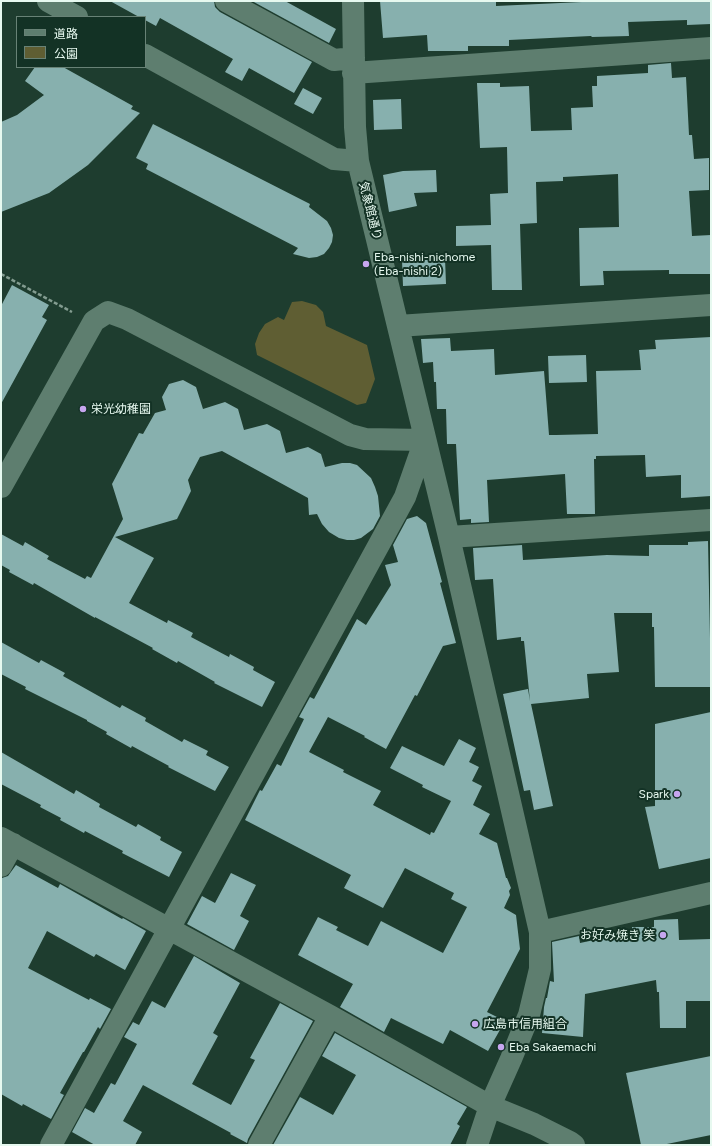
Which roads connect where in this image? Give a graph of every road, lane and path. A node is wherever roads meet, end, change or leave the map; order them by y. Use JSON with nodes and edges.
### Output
{"nodes":[{"id":1,"x":48,"y":1,"type":"edge"},
{"id":2,"x":226,"y":1,"type":"edge"},
{"id":3,"x":353,"y":1,"type":"edge"},
{"id":4,"x":75,"y":16,"type":"edge"},
{"id":5,"x":711,"y":48,"type":"edge"},
{"id":6,"x":146,"y":56,"type":"edge"},
{"id":7,"x":354,"y":66,"type":"junction"},
{"id":8,"x":358,"y":161,"type":"junction"},
{"id":9,"x":1,"y":274,"type":"edge"},
{"id":10,"x":711,"y":306,"type":"edge"},
{"id":11,"x":75,"y":313,"type":"dead end"},
{"id":12,"x":398,"y":326,"type":"junction"},
{"id":13,"x":425,"y":440,"type":"junction"},
{"id":14,"x":1,"y":487,"type":"edge"},
{"id":15,"x":711,"y":520,"type":"edge"},
{"id":16,"x":449,"y":537,"type":"junction"},
{"id":17,"x":7,"y":841,"type":"edge"},
{"id":18,"x":1,"y":866,"type":"edge"},
{"id":19,"x":711,"y":893,"type":"edge"},
{"id":20,"x":168,"y":928,"type":"junction"},
{"id":21,"x":540,"y":932,"type":"junction"},
{"id":22,"x":330,"y":1016,"type":"junction"},
{"id":23,"x":490,"y":1106,"type":"junction"},
{"id":24,"x":51,"y":1145,"type":"edge"},
{"id":25,"x":259,"y":1145,"type":"edge"},
{"id":26,"x":476,"y":1145,"type":"edge"},
{"id":27,"x":574,"y":1145,"type":"edge"}],
"edges":[{"from":1,"to":4,"type":"street"},
{"from":2,"to":7,"type":"street"},
{"from":3,"to":7,"type":"street","name":"気象館通り"},
{"from":5,"to":7,"type":"street"},
{"from":6,"to":8,"type":"street"},
{"from":7,"to":8,"type":"street","name":"気象館通り"},
{"from":8,"to":12,"type":"street","name":"気象館通り"},
{"from":9,"to":11,"type":"path"},
{"from":10,"to":12,"type":"street"},
{"from":12,"to":13,"type":"street","name":"気象館通り"},
{"from":13,"to":14,"type":"street"},
{"from":13,"to":16,"type":"street","name":"気象館通り"},
{"from":13,"to":20,"type":"street"},
{"from":15,"to":16,"type":"street"},
{"from":16,"to":21,"type":"street","name":"気象館通り"},
{"from":17,"to":18,"type":"street"},
{"from":17,"to":20,"type":"street"},
{"from":19,"to":21,"type":"street"},
{"from":20,"to":22,"type":"street"},
{"from":20,"to":24,"type":"street"},
{"from":21,"to":23,"type":"street","name":"気象館通り"},
{"from":22,"to":23,"type":"street"},
{"from":22,"to":25,"type":"street"},
{"from":23,"to":26,"type":"street","name":"気象館通り"},
{"from":23,"to":27,"type":"street"}]}
